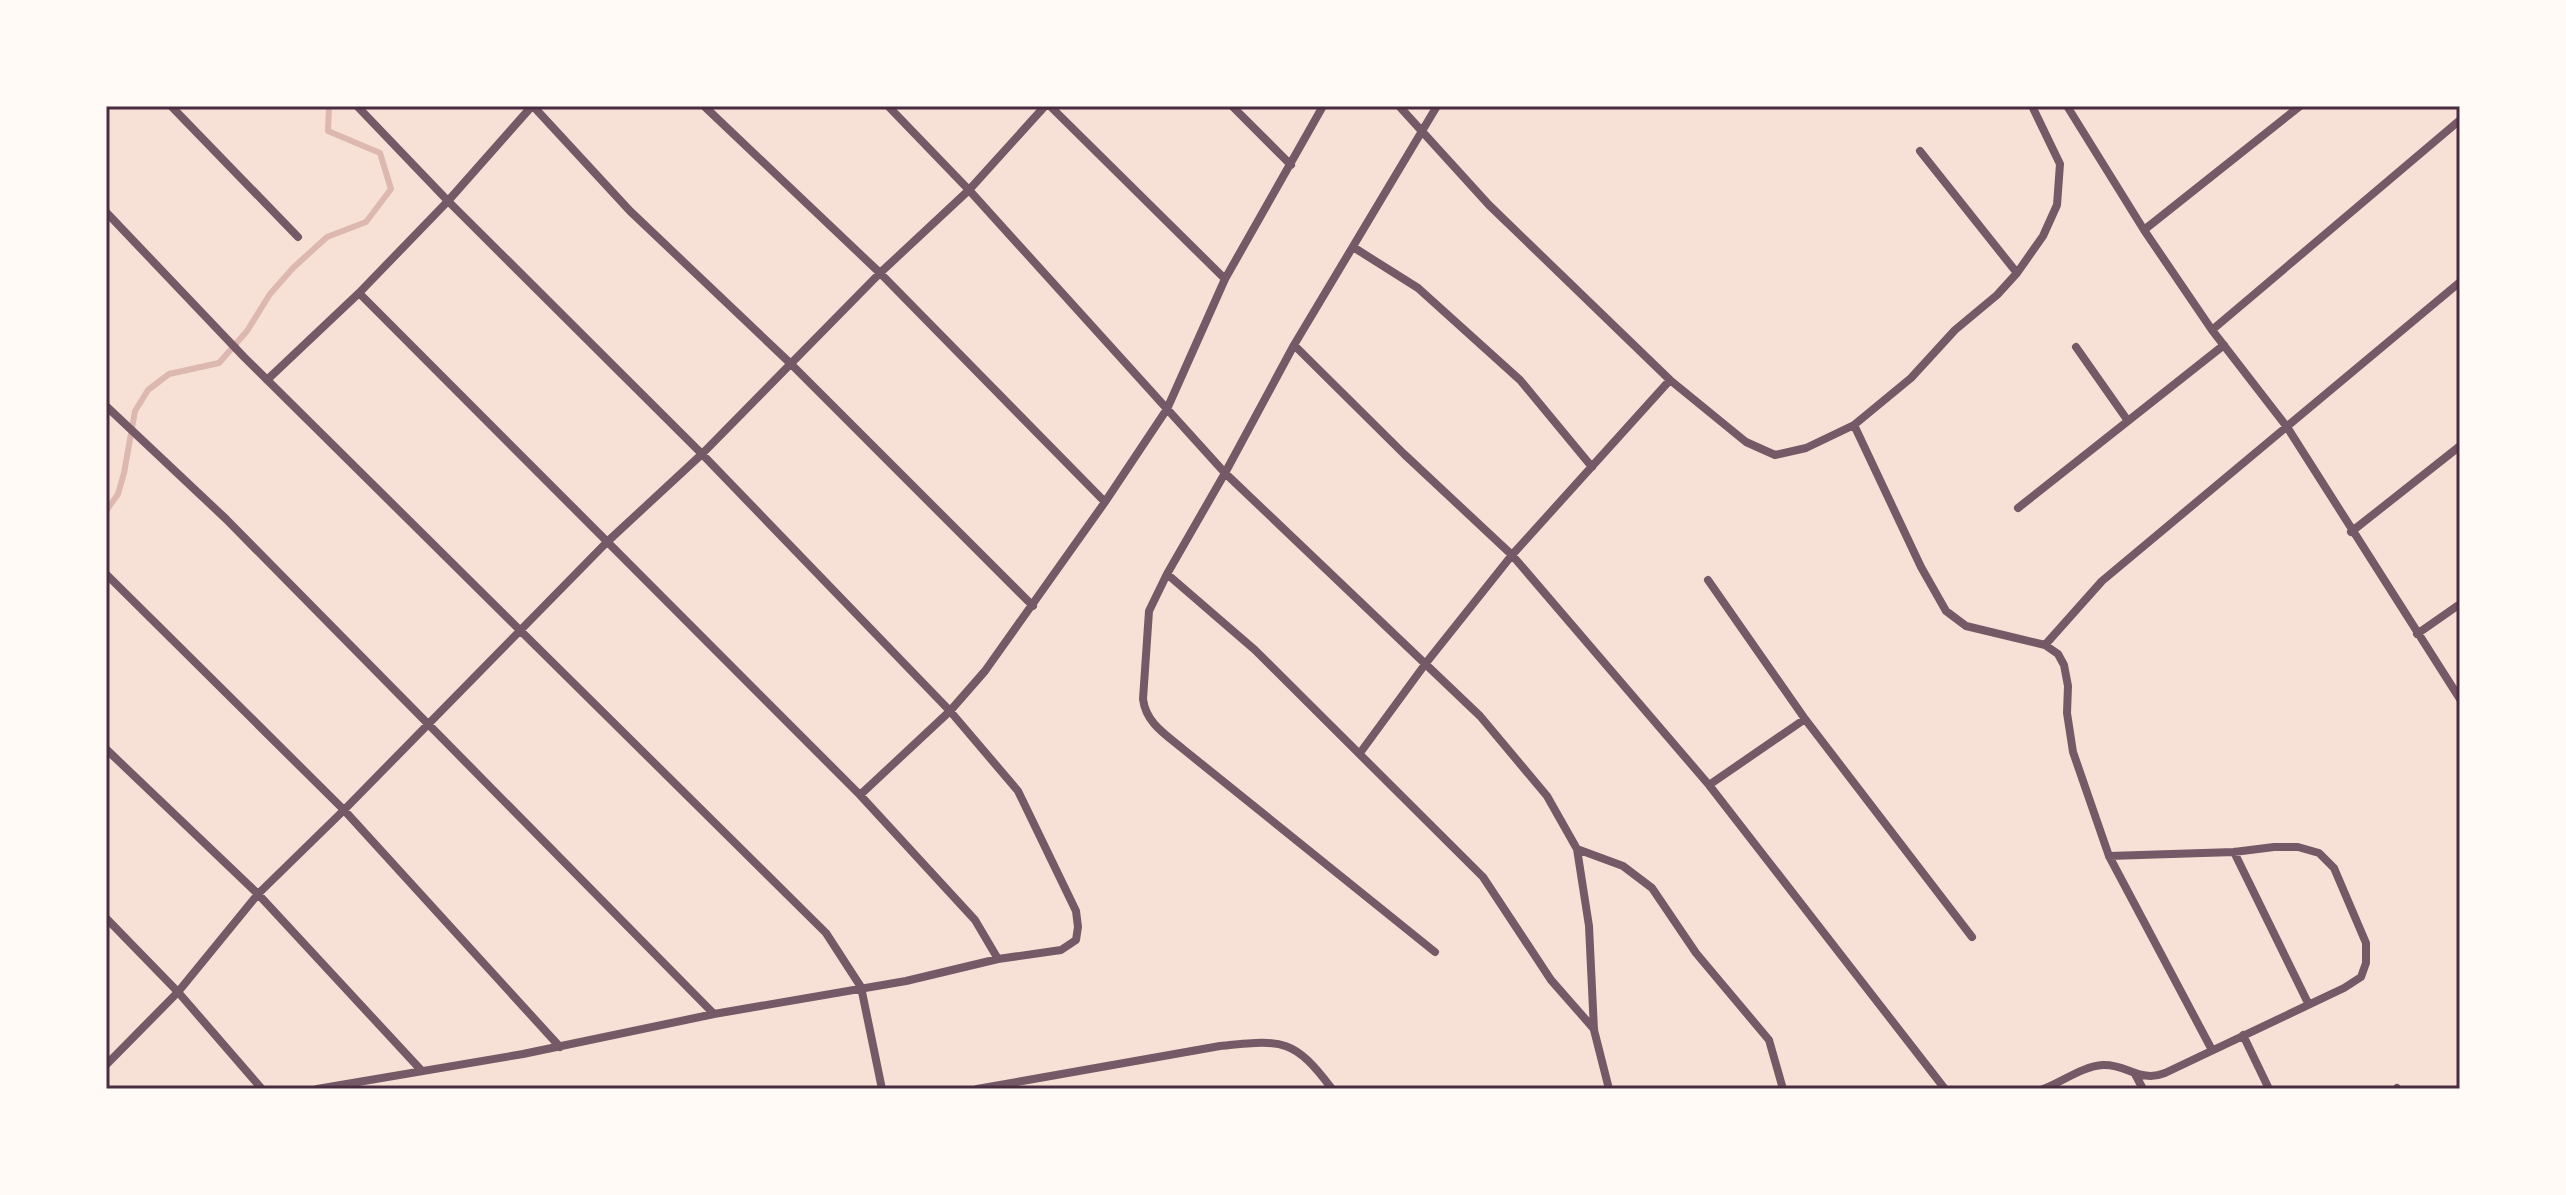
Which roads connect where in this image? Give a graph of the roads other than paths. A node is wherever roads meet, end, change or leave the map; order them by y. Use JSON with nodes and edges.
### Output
{"nodes":[{"id":1,"x":171,"y":106,"type":"edge"},
{"id":2,"x":357,"y":106,"type":"edge"},
{"id":3,"x":532,"y":106,"type":"edge"},
{"id":4,"x":704,"y":106,"type":"edge"},
{"id":5,"x":888,"y":106,"type":"edge"},
{"id":6,"x":1047,"y":106,"type":"edge"},
{"id":7,"x":1232,"y":106,"type":"edge"},
{"id":8,"x":1323,"y":106,"type":"edge"},
{"id":9,"x":1399,"y":106,"type":"edge"},
{"id":10,"x":1437,"y":106,"type":"edge"},
{"id":11,"x":2032,"y":106,"type":"edge"},
{"id":12,"x":2067,"y":106,"type":"edge"},
{"id":13,"x":2300,"y":106,"type":"edge"},
{"id":14,"x":2460,"y":120,"type":"edge"},
{"id":15,"x":1423,"y":130,"type":"junction"},
{"id":16,"x":1920,"y":151,"type":"dead end"},
{"id":17,"x":1291,"y":165,"type":"junction"},
{"id":18,"x":969,"y":190,"type":"junction"},
{"id":19,"x":448,"y":201,"type":"junction"},
{"id":20,"x":106,"y":212,"type":"edge"},
{"id":21,"x":2144,"y":230,"type":"junction"},
{"id":22,"x":298,"y":237,"type":"dead end"},
{"id":23,"x":1353,"y":247,"type":"junction"},
{"id":24,"x":880,"y":273,"type":"junction"},
{"id":25,"x":2017,"y":273,"type":"junction"},
{"id":26,"x":1225,"y":279,"type":"junction"},
{"id":27,"x":2460,"y":282,"type":"edge"},
{"id":28,"x":359,"y":293,"type":"junction"},
{"id":29,"x":2212,"y":330,"type":"junction"},
{"id":30,"x":1294,"y":345,"type":"junction"},
{"id":31,"x":2224,"y":345,"type":"junction"},
{"id":32,"x":2076,"y":347,"type":"dead end"},
{"id":33,"x":790,"y":363,"type":"junction"},
{"id":34,"x":267,"y":380,"type":"junction"},
{"id":35,"x":1670,"y":380,"type":"junction"},
{"id":36,"x":109,"y":409,"type":"edge"},
{"id":37,"x":1167,"y":409,"type":"junction"},
{"id":38,"x":2128,"y":421,"type":"junction"},
{"id":39,"x":1854,"y":425,"type":"junction"},
{"id":40,"x":2287,"y":427,"type":"junction"},
{"id":41,"x":2460,"y":446,"type":"edge"},
{"id":42,"x":702,"y":454,"type":"junction"},
{"id":43,"x":1592,"y":467,"type":"junction"},
{"id":44,"x":1225,"y":473,"type":"junction"},
{"id":45,"x":1105,"y":502,"type":"junction"},
{"id":46,"x":2018,"y":508,"type":"dead end"},
{"id":47,"x":2351,"y":532,"type":"junction"},
{"id":48,"x":607,"y":542,"type":"junction"},
{"id":49,"x":1512,"y":555,"type":"junction"},
{"id":50,"x":106,"y":574,"type":"edge"},
{"id":51,"x":1167,"y":574,"type":"junction"},
{"id":52,"x":1708,"y":580,"type":"dead end"},
{"id":53,"x":2460,"y":604,"type":"edge"},
{"id":54,"x":1033,"y":606,"type":"junction"},
{"id":55,"x":521,"y":629,"type":"junction"},
{"id":56,"x":2417,"y":634,"type":"junction"},
{"id":57,"x":2045,"y":645,"type":"junction"},
{"id":58,"x":1426,"y":663,"type":"junction"},
{"id":59,"x":2460,"y":699,"type":"edge"},
{"id":60,"x":950,"y":711,"type":"junction"},
{"id":61,"x":1805,"y":719,"type":"junction"},
{"id":62,"x":429,"y":722,"type":"junction"},
{"id":63,"x":106,"y":749,"type":"edge"},
{"id":64,"x":1360,"y":753,"type":"junction"},
{"id":65,"x":1709,"y":785,"type":"junction"},
{"id":66,"x":860,"y":795,"type":"junction"},
{"id":67,"x":344,"y":810,"type":"junction"},
{"id":68,"x":1577,"y":849,"type":"junction"},
{"id":69,"x":2234,"y":852,"type":"junction"},
{"id":70,"x":2109,"y":856,"type":"junction"},
{"id":71,"x":258,"y":894,"type":"junction"},
{"id":72,"x":106,"y":918,"type":"edge"},
{"id":73,"x":1972,"y":937,"type":"dead end"},
{"id":74,"x":1435,"y":952,"type":"dead end"},
{"id":75,"x":998,"y":959,"type":"junction"},
{"id":76,"x":861,"y":987,"type":"junction"},
{"id":77,"x":178,"y":992,"type":"junction"},
{"id":78,"x":2308,"y":1003,"type":"junction"},
{"id":79,"x":714,"y":1014,"type":"junction"},
{"id":80,"x":1594,"y":1030,"type":"junction"},
{"id":81,"x":2243,"y":1035,"type":"junction"},
{"id":82,"x":560,"y":1047,"type":"junction"},
{"id":83,"x":2212,"y":1050,"type":"junction"},
{"id":84,"x":106,"y":1065,"type":"edge"},
{"id":85,"x":421,"y":1070,"type":"junction"},
{"id":86,"x":2134,"y":1073,"type":"junction"},
{"id":87,"x":262,"y":1089,"type":"edge"},
{"id":88,"x":317,"y":1089,"type":"edge"},
{"id":89,"x":882,"y":1089,"type":"edge"},
{"id":90,"x":977,"y":1089,"type":"edge"},
{"id":91,"x":1332,"y":1089,"type":"edge"},
{"id":92,"x":1609,"y":1089,"type":"edge"},
{"id":93,"x":1783,"y":1089,"type":"edge"},
{"id":94,"x":1945,"y":1089,"type":"edge"},
{"id":95,"x":2043,"y":1089,"type":"edge"},
{"id":96,"x":2143,"y":1089,"type":"edge"},
{"id":97,"x":2269,"y":1089,"type":"edge"}],
"edges":[{"from":1,"to":22,"type":"street"},
{"from":2,"to":19,"type":"street"},
{"from":3,"to":19,"type":"street"},
{"from":3,"to":33,"type":"street"},
{"from":4,"to":24,"type":"street"},
{"from":5,"to":18,"type":"street"},
{"from":6,"to":18,"type":"street"},
{"from":6,"to":26,"type":"street"},
{"from":7,"to":17,"type":"street"},
{"from":8,"to":17,"type":"street"},
{"from":9,"to":15,"type":"street"},
{"from":10,"to":15,"type":"street"},
{"from":11,"to":25,"type":"street"},
{"from":12,"to":21,"type":"street"},
{"from":13,"to":21,"type":"street"},
{"from":14,"to":29,"type":"street"},
{"from":15,"to":23,"type":"street"},
{"from":15,"to":35,"type":"street"},
{"from":16,"to":25,"type":"street"},
{"from":17,"to":26,"type":"street"},
{"from":18,"to":24,"type":"street"},
{"from":18,"to":37,"type":"street"},
{"from":19,"to":28,"type":"street"},
{"from":19,"to":42,"type":"street"},
{"from":20,"to":34,"type":"street"},
{"from":21,"to":29,"type":"street"},
{"from":23,"to":30,"type":"street"},
{"from":23,"to":43,"type":"street"},
{"from":24,"to":33,"type":"street"},
{"from":24,"to":45,"type":"street"},
{"from":25,"to":39,"type":"street"},
{"from":26,"to":37,"type":"street"},
{"from":27,"to":40,"type":"street"},
{"from":28,"to":34,"type":"street"},
{"from":28,"to":48,"type":"street"},
{"from":29,"to":31,"type":"street"},
{"from":30,"to":44,"type":"street"},
{"from":30,"to":49,"type":"street"},
{"from":31,"to":38,"type":"street"},
{"from":31,"to":40,"type":"street"},
{"from":32,"to":38,"type":"street"},
{"from":33,"to":42,"type":"street"},
{"from":33,"to":54,"type":"street"},
{"from":34,"to":55,"type":"street"},
{"from":35,"to":39,"type":"street"},
{"from":35,"to":43,"type":"street"},
{"from":36,"to":62,"type":"street"},
{"from":37,"to":44,"type":"street"},
{"from":37,"to":45,"type":"street"},
{"from":38,"to":46,"type":"street"},
{"from":39,"to":57,"type":"street"},
{"from":40,"to":47,"type":"street"},
{"from":40,"to":57,"type":"street"},
{"from":41,"to":47,"type":"street"},
{"from":42,"to":48,"type":"street"},
{"from":42,"to":60,"type":"street"},
{"from":43,"to":49,"type":"street"},
{"from":44,"to":51,"type":"street"},
{"from":44,"to":58,"type":"street"},
{"from":45,"to":54,"type":"street"},
{"from":47,"to":56,"type":"street"},
{"from":48,"to":55,"type":"street"},
{"from":48,"to":66,"type":"street"},
{"from":49,"to":58,"type":"street"},
{"from":49,"to":65,"type":"street"},
{"from":50,"to":67,"type":"street"},
{"from":51,"to":64,"type":"street"},
{"from":51,"to":74,"type":"street"},
{"from":52,"to":61,"type":"street"},
{"from":53,"to":56,"type":"street"},
{"from":54,"to":60,"type":"street"},
{"from":55,"to":62,"type":"street"},
{"from":55,"to":76,"type":"street"},
{"from":56,"to":59,"type":"street"},
{"from":57,"to":70,"type":"street"},
{"from":58,"to":64,"type":"street"},
{"from":58,"to":68,"type":"street"},
{"from":60,"to":66,"type":"street"},
{"from":60,"to":75,"type":"street"},
{"from":61,"to":65,"type":"street"},
{"from":61,"to":73,"type":"street"},
{"from":62,"to":67,"type":"street"},
{"from":62,"to":79,"type":"street"},
{"from":63,"to":71,"type":"street"},
{"from":64,"to":80,"type":"street"},
{"from":65,"to":94,"type":"street"},
{"from":66,"to":75,"type":"street"},
{"from":67,"to":71,"type":"street"},
{"from":67,"to":82,"type":"street"},
{"from":68,"to":80,"type":"street"},
{"from":68,"to":93,"type":"street"},
{"from":69,"to":70,"type":"street"},
{"from":69,"to":78,"type":"street"},
{"from":69,"to":78,"type":"street"},
{"from":70,"to":83,"type":"street"},
{"from":71,"to":77,"type":"street"},
{"from":71,"to":85,"type":"street"},
{"from":72,"to":77,"type":"street"},
{"from":75,"to":76,"type":"street"},
{"from":76,"to":79,"type":"street"},
{"from":76,"to":89,"type":"street"},
{"from":77,"to":84,"type":"street"},
{"from":77,"to":87,"type":"street"},
{"from":78,"to":81,"type":"street"},
{"from":79,"to":82,"type":"street"},
{"from":80,"to":92,"type":"street"},
{"from":81,"to":83,"type":"street"},
{"from":81,"to":97,"type":"street"},
{"from":82,"to":85,"type":"street"},
{"from":83,"to":86,"type":"street"},
{"from":85,"to":88,"type":"street"},
{"from":86,"to":95,"type":"street"},
{"from":86,"to":96,"type":"street"},
{"from":90,"to":91,"type":"street"}]}
